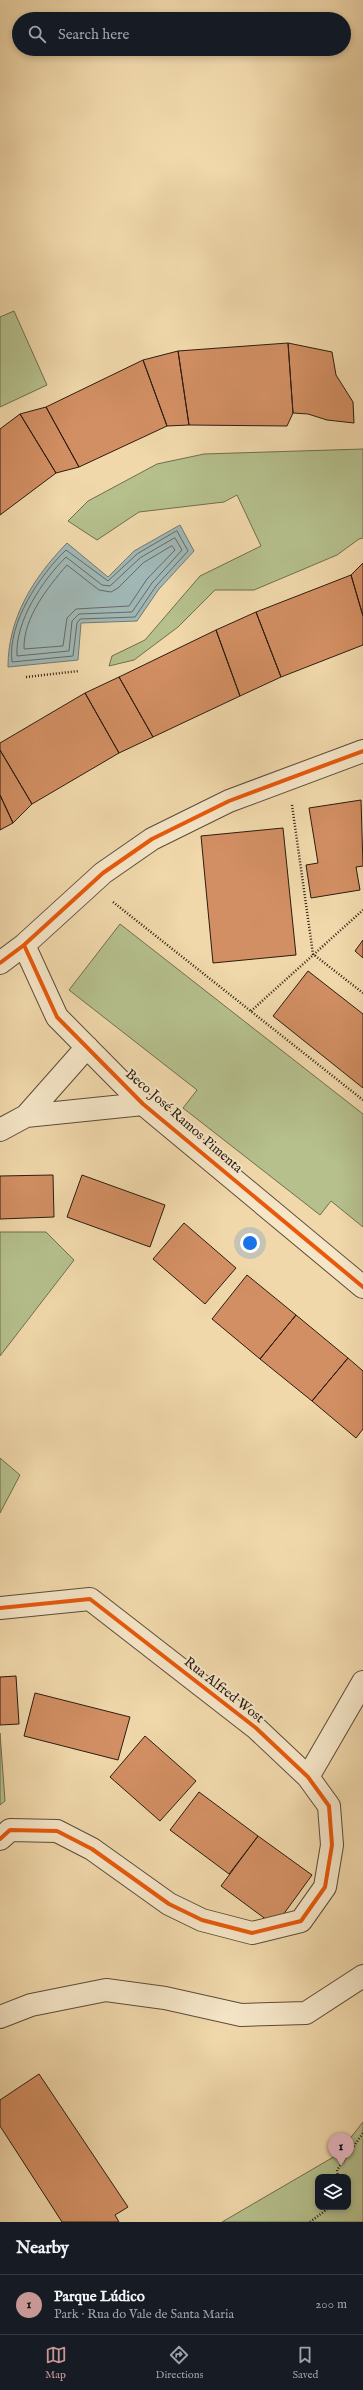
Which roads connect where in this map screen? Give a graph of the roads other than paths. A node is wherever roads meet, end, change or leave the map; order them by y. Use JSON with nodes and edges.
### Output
{"nodes":[{"id":1,"x":363,"y":751,"type":"edge"},
{"id":2,"x":24,"y":945,"type":"junction"},
{"id":3,"x":0,"y":963,"type":"edge"},
{"id":4,"x":87,"y":1047,"type":"junction"},
{"id":5,"x":143,"y":1104,"type":"junction"},
{"id":6,"x":26,"y":1116,"type":"junction"},
{"id":7,"x":0,"y":1130,"type":"edge"},
{"id":8,"x":363,"y":1287,"type":"edge"},
{"id":9,"x":0,"y":1608,"type":"edge"},
{"id":10,"x":363,"y":1682,"type":"edge"},
{"id":11,"x":308,"y":1777,"type":"junction"},
{"id":12,"x":0,"y":1839,"type":"edge"},
{"id":13,"x":363,"y":1976,"type":"edge"},
{"id":14,"x":0,"y":2017,"type":"edge"}],
"edges":[{"from":1,"to":2,"type":"street"},
{"from":2,"to":3,"type":"street"},
{"from":2,"to":4,"type":"street","name":"Beco José Ramos Pimenta"},
{"from":4,"to":5,"type":"street","name":"Beco José Ramos Pimenta"},
{"from":4,"to":6,"type":"street"},
{"from":5,"to":6,"type":"street"},
{"from":5,"to":8,"type":"street","name":"Beco José Ramos Pimenta"},
{"from":6,"to":7,"type":"street"},
{"from":9,"to":11,"type":"street","name":"Rua Alfred Wost"},
{"from":10,"to":11,"type":"street"},
{"from":11,"to":12,"type":"street","name":"Rua Alfred Wost"},
{"from":13,"to":14,"type":"street"}]}
